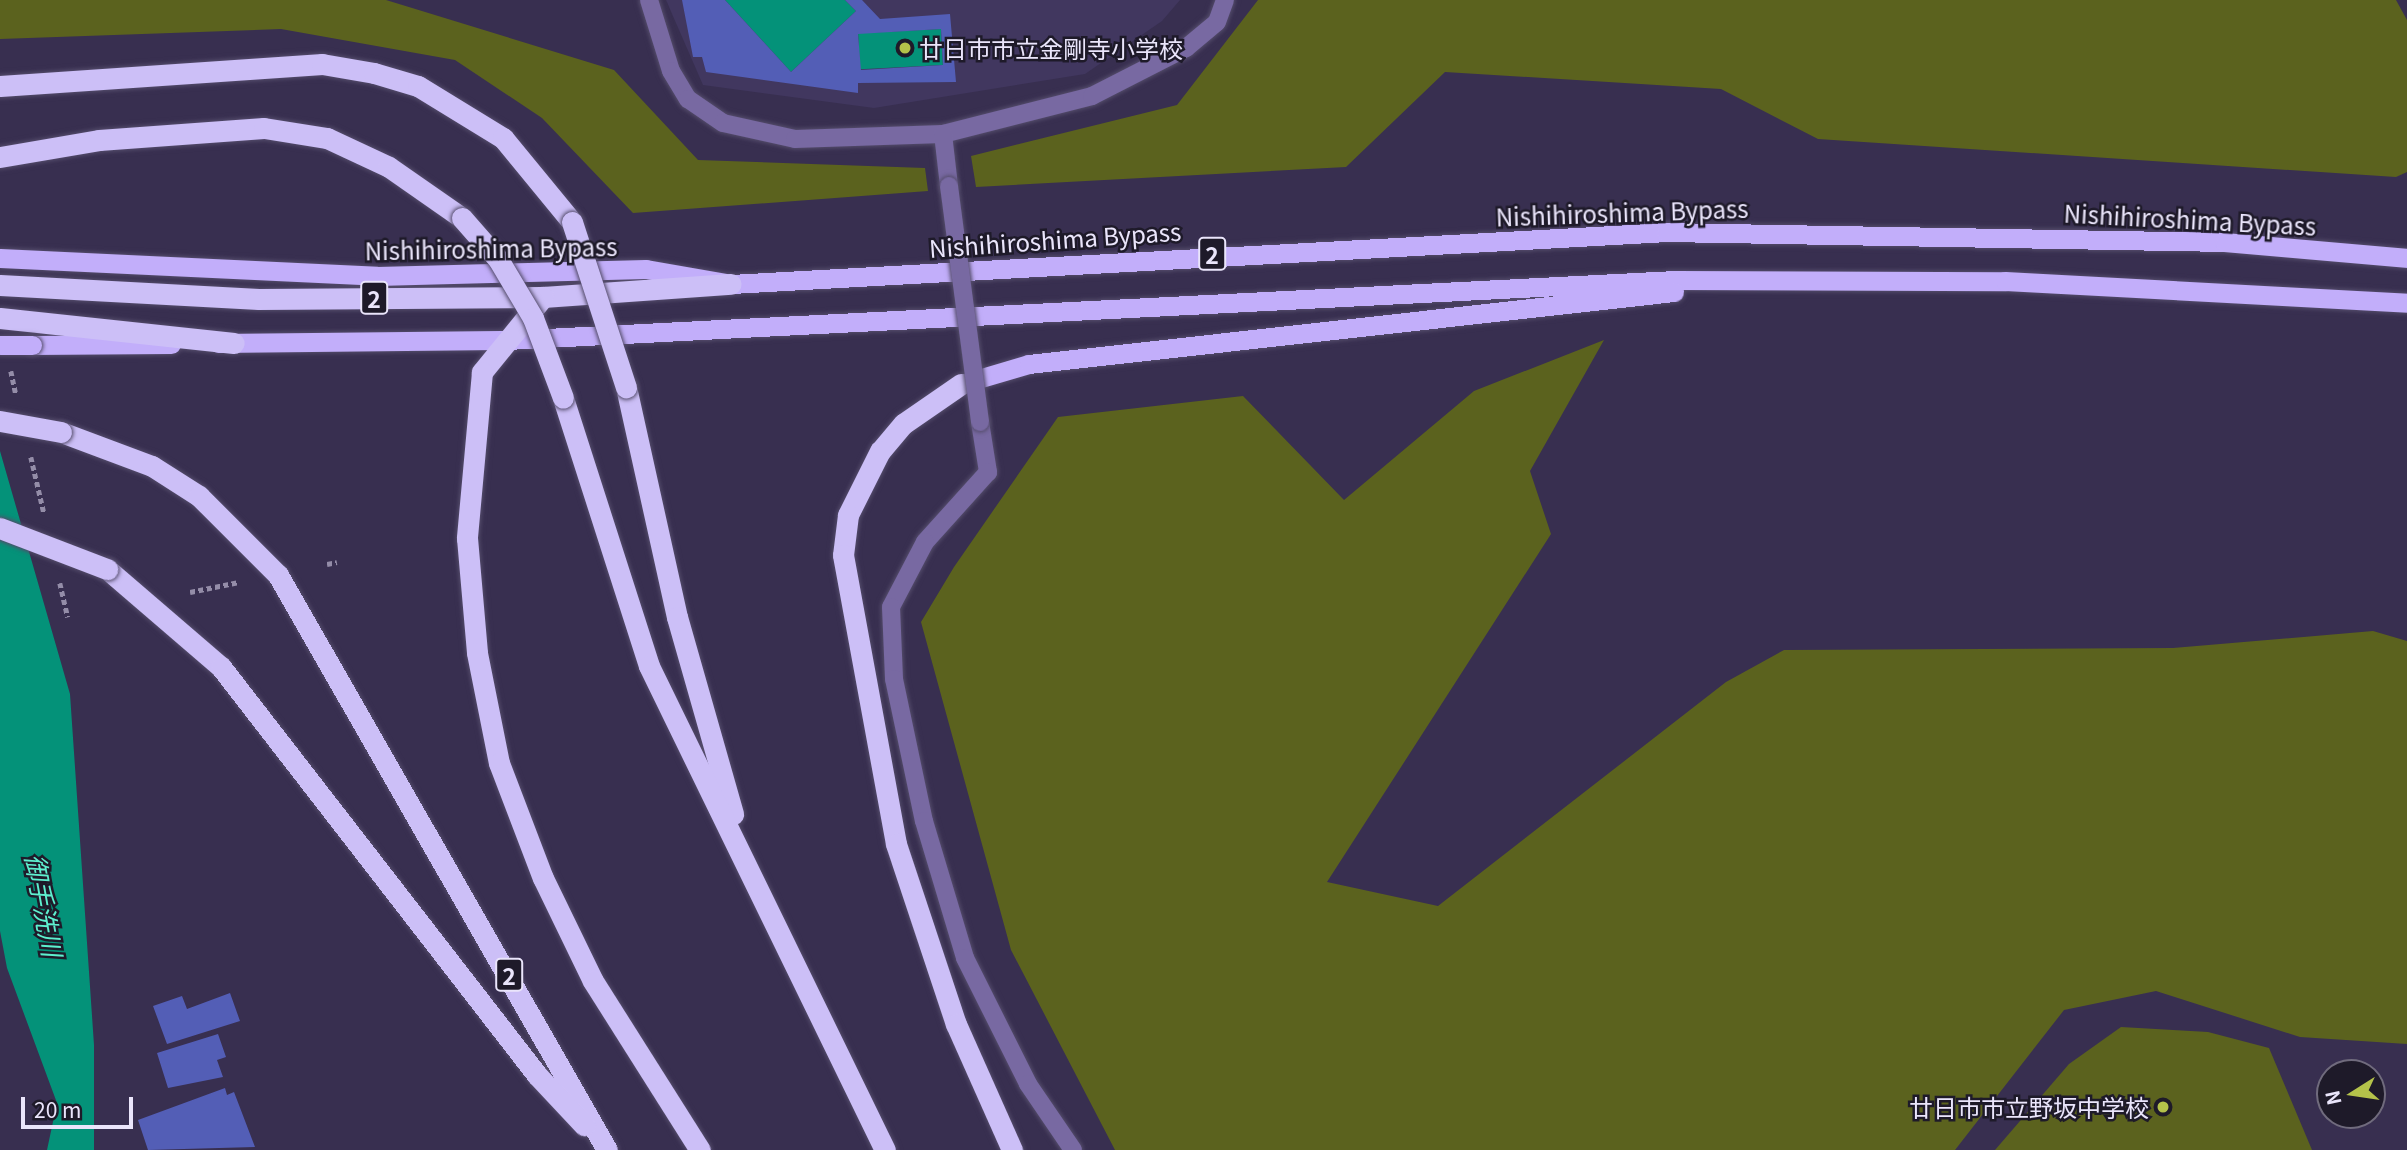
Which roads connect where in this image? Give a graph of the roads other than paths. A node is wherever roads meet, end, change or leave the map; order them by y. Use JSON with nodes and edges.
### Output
{"nodes":[{"id":1,"x":649,"y":0,"type":"edge"},
{"id":2,"x":1224,"y":0,"type":"edge"},
{"id":3,"x":0,"y":86,"type":"edge"},
{"id":4,"x":943,"y":134,"type":"junction"},
{"id":5,"x":0,"y":157,"type":"edge"},
{"id":6,"x":2407,"y":258,"type":"edge"},
{"id":7,"x":10,"y":259,"type":"edge"},
{"id":8,"x":1860,"y":282,"type":"junction"},
{"id":9,"x":731,"y":284,"type":"junction"},
{"id":10,"x":9,"y":286,"type":"edge"},
{"id":11,"x":543,"y":297,"type":"junction"},
{"id":12,"x":2407,"y":303,"type":"edge"},
{"id":13,"x":0,"y":318,"type":"edge"},
{"id":14,"x":507,"y":340,"type":"junction"},
{"id":15,"x":234,"y":343,"type":"junction"},
{"id":16,"x":0,"y":345,"type":"edge"},
{"id":17,"x":961,"y":384,"type":"joint"},
{"id":18,"x":0,"y":421,"type":"edge"},
{"id":19,"x":0,"y":528,"type":"edge"},
{"id":20,"x":775,"y":924,"type":"junction"},
{"id":21,"x":607,"y":1150,"type":"edge"},
{"id":22,"x":700,"y":1150,"type":"edge"},
{"id":23,"x":884,"y":1150,"type":"edge"},
{"id":24,"x":1012,"y":1150,"type":"edge"},
{"id":25,"x":1073,"y":1150,"type":"edge"}],
"edges":[{"from":1,"to":4,"type":"street"},
{"from":2,"to":4,"type":"street"},
{"from":3,"to":20,"type":"highway","bridge":true},
{"from":4,"to":25,"type":"street","bridge":true},
{"from":5,"to":20,"type":"highway","bridge":true},
{"from":6,"to":9,"type":"highway","name":"Nishihiroshima Bypass","number":"2"},
{"from":7,"to":9,"type":"highway","name":"Nishihiroshima Bypass","number":"2"},
{"from":8,"to":12,"type":"highway","number":"2"},
{"from":8,"to":14,"type":"highway","number":"2"},
{"from":8,"to":17,"type":"highway"},
{"from":9,"to":11,"type":"highway","number":"2"},
{"from":10,"to":11,"type":"highway","number":"2"},
{"from":11,"to":14,"type":"highway"},
{"from":13,"to":15,"type":"highway","number":"2"},
{"from":14,"to":15,"type":"highway","number":"2"},
{"from":14,"to":22,"type":"highway"},
{"from":15,"to":16,"type":"highway","number":"2","bridge":true},
{"from":17,"to":24,"type":"highway"},
{"from":18,"to":21,"type":"highway","number":"2","bridge":true},
{"from":19,"to":21,"type":"highway","bridge":true},
{"from":20,"to":23,"type":"highway"}]}
